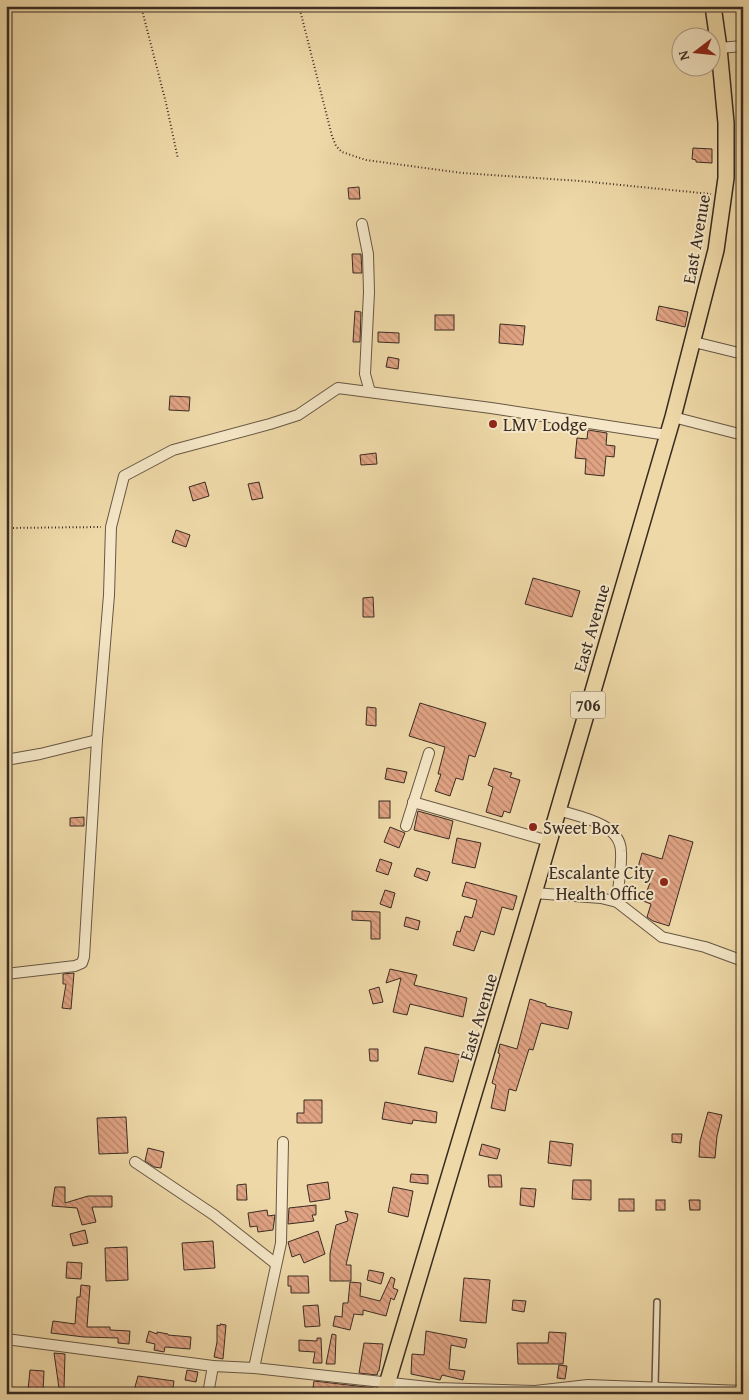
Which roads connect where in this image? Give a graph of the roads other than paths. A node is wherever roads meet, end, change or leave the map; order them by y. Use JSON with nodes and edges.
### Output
{"nodes":[{"id":1,"x":713,"y":6,"type":"edge"},
{"id":2,"x":716,"y":28,"type":"edge"},
{"id":3,"x":743,"y":46,"type":"edge"},
{"id":4,"x":722,"y":48,"type":"edge"},
{"id":5,"x":722,"y":78,"type":"edge"},
{"id":6,"x":362,"y":224,"type":"dead end"},
{"id":7,"x":694,"y":342,"type":"junction"},
{"id":8,"x":743,"y":354,"type":"edge"},
{"id":9,"x":370,"y":392,"type":"junction"},
{"id":10,"x":673,"y":417,"type":"junction"},
{"id":11,"x":667,"y":435,"type":"junction"},
{"id":12,"x":743,"y":435,"type":"edge"},
{"id":13,"x":97,"y":740,"type":"junction"},
{"id":14,"x":429,"y":753,"type":"dead end"},
{"id":15,"x":6,"y":760,"type":"edge"},
{"id":16,"x":413,"y":802,"type":"junction"},
{"id":17,"x":558,"y":810,"type":"junction"},
{"id":18,"x":406,"y":826,"type":"dead end"},
{"id":19,"x":549,"y":841,"type":"junction"},
{"id":20,"x":534,"y":893,"type":"junction"},
{"id":21,"x":617,"y":902,"type":"junction"},
{"id":22,"x":743,"y":962,"type":"edge"},
{"id":23,"x":6,"y":974,"type":"edge"},
{"id":24,"x":283,"y":1142,"type":"dead end"},
{"id":25,"x":135,"y":1162,"type":"dead end"},
{"id":26,"x":276,"y":1264,"type":"junction"},
{"id":27,"x":658,"y":1302,"type":"dead end"},
{"id":28,"x":6,"y":1339,"type":"edge"},
{"id":29,"x":213,"y":1366,"type":"junction"},
{"id":30,"x":254,"y":1368,"type":"junction"},
{"id":31,"x":655,"y":1387,"type":"junction"},
{"id":32,"x":386,"y":1388,"type":"edge"},
{"id":33,"x":699,"y":1391,"type":"edge"},
{"id":34,"x":743,"y":1391,"type":"edge"},
{"id":35,"x":208,"y":1394,"type":"edge"}],
"edges":[{"from":1,"to":2,"type":"main road","name":"East Avenue","number":"706"},
{"from":3,"to":4,"type":"street"},
{"from":5,"to":7,"type":"main road","name":"East Avenue","number":"706"},
{"from":6,"to":9,"type":"street"},
{"from":7,"to":8,"type":"street"},
{"from":7,"to":10,"type":"main road","name":"East Avenue","number":"706"},
{"from":9,"to":11,"type":"street"},
{"from":9,"to":13,"type":"street"},
{"from":10,"to":11,"type":"main road","name":"East Avenue","number":"706"},
{"from":10,"to":12,"type":"street"},
{"from":11,"to":17,"type":"main road","name":"East Avenue","number":"706"},
{"from":13,"to":15,"type":"street"},
{"from":13,"to":23,"type":"street"},
{"from":14,"to":16,"type":"street"},
{"from":16,"to":18,"type":"street"},
{"from":16,"to":19,"type":"street"},
{"from":17,"to":19,"type":"main road","name":"East Avenue","number":"706"},
{"from":17,"to":21,"type":"street"},
{"from":19,"to":20,"type":"main road","name":"East Avenue","number":"706"},
{"from":20,"to":21,"type":"street"},
{"from":20,"to":32,"type":"main road","name":"East Avenue","number":"706"},
{"from":21,"to":22,"type":"street"},
{"from":24,"to":26,"type":"street"},
{"from":25,"to":26,"type":"street"},
{"from":26,"to":30,"type":"street"},
{"from":27,"to":31,"type":"lane"},
{"from":28,"to":29,"type":"street"},
{"from":29,"to":30,"type":"street"},
{"from":29,"to":35,"type":"street"},
{"from":30,"to":32,"type":"street"},
{"from":31,"to":32,"type":"street"},
{"from":31,"to":33,"type":"street"},
{"from":33,"to":34,"type":"street"}]}
